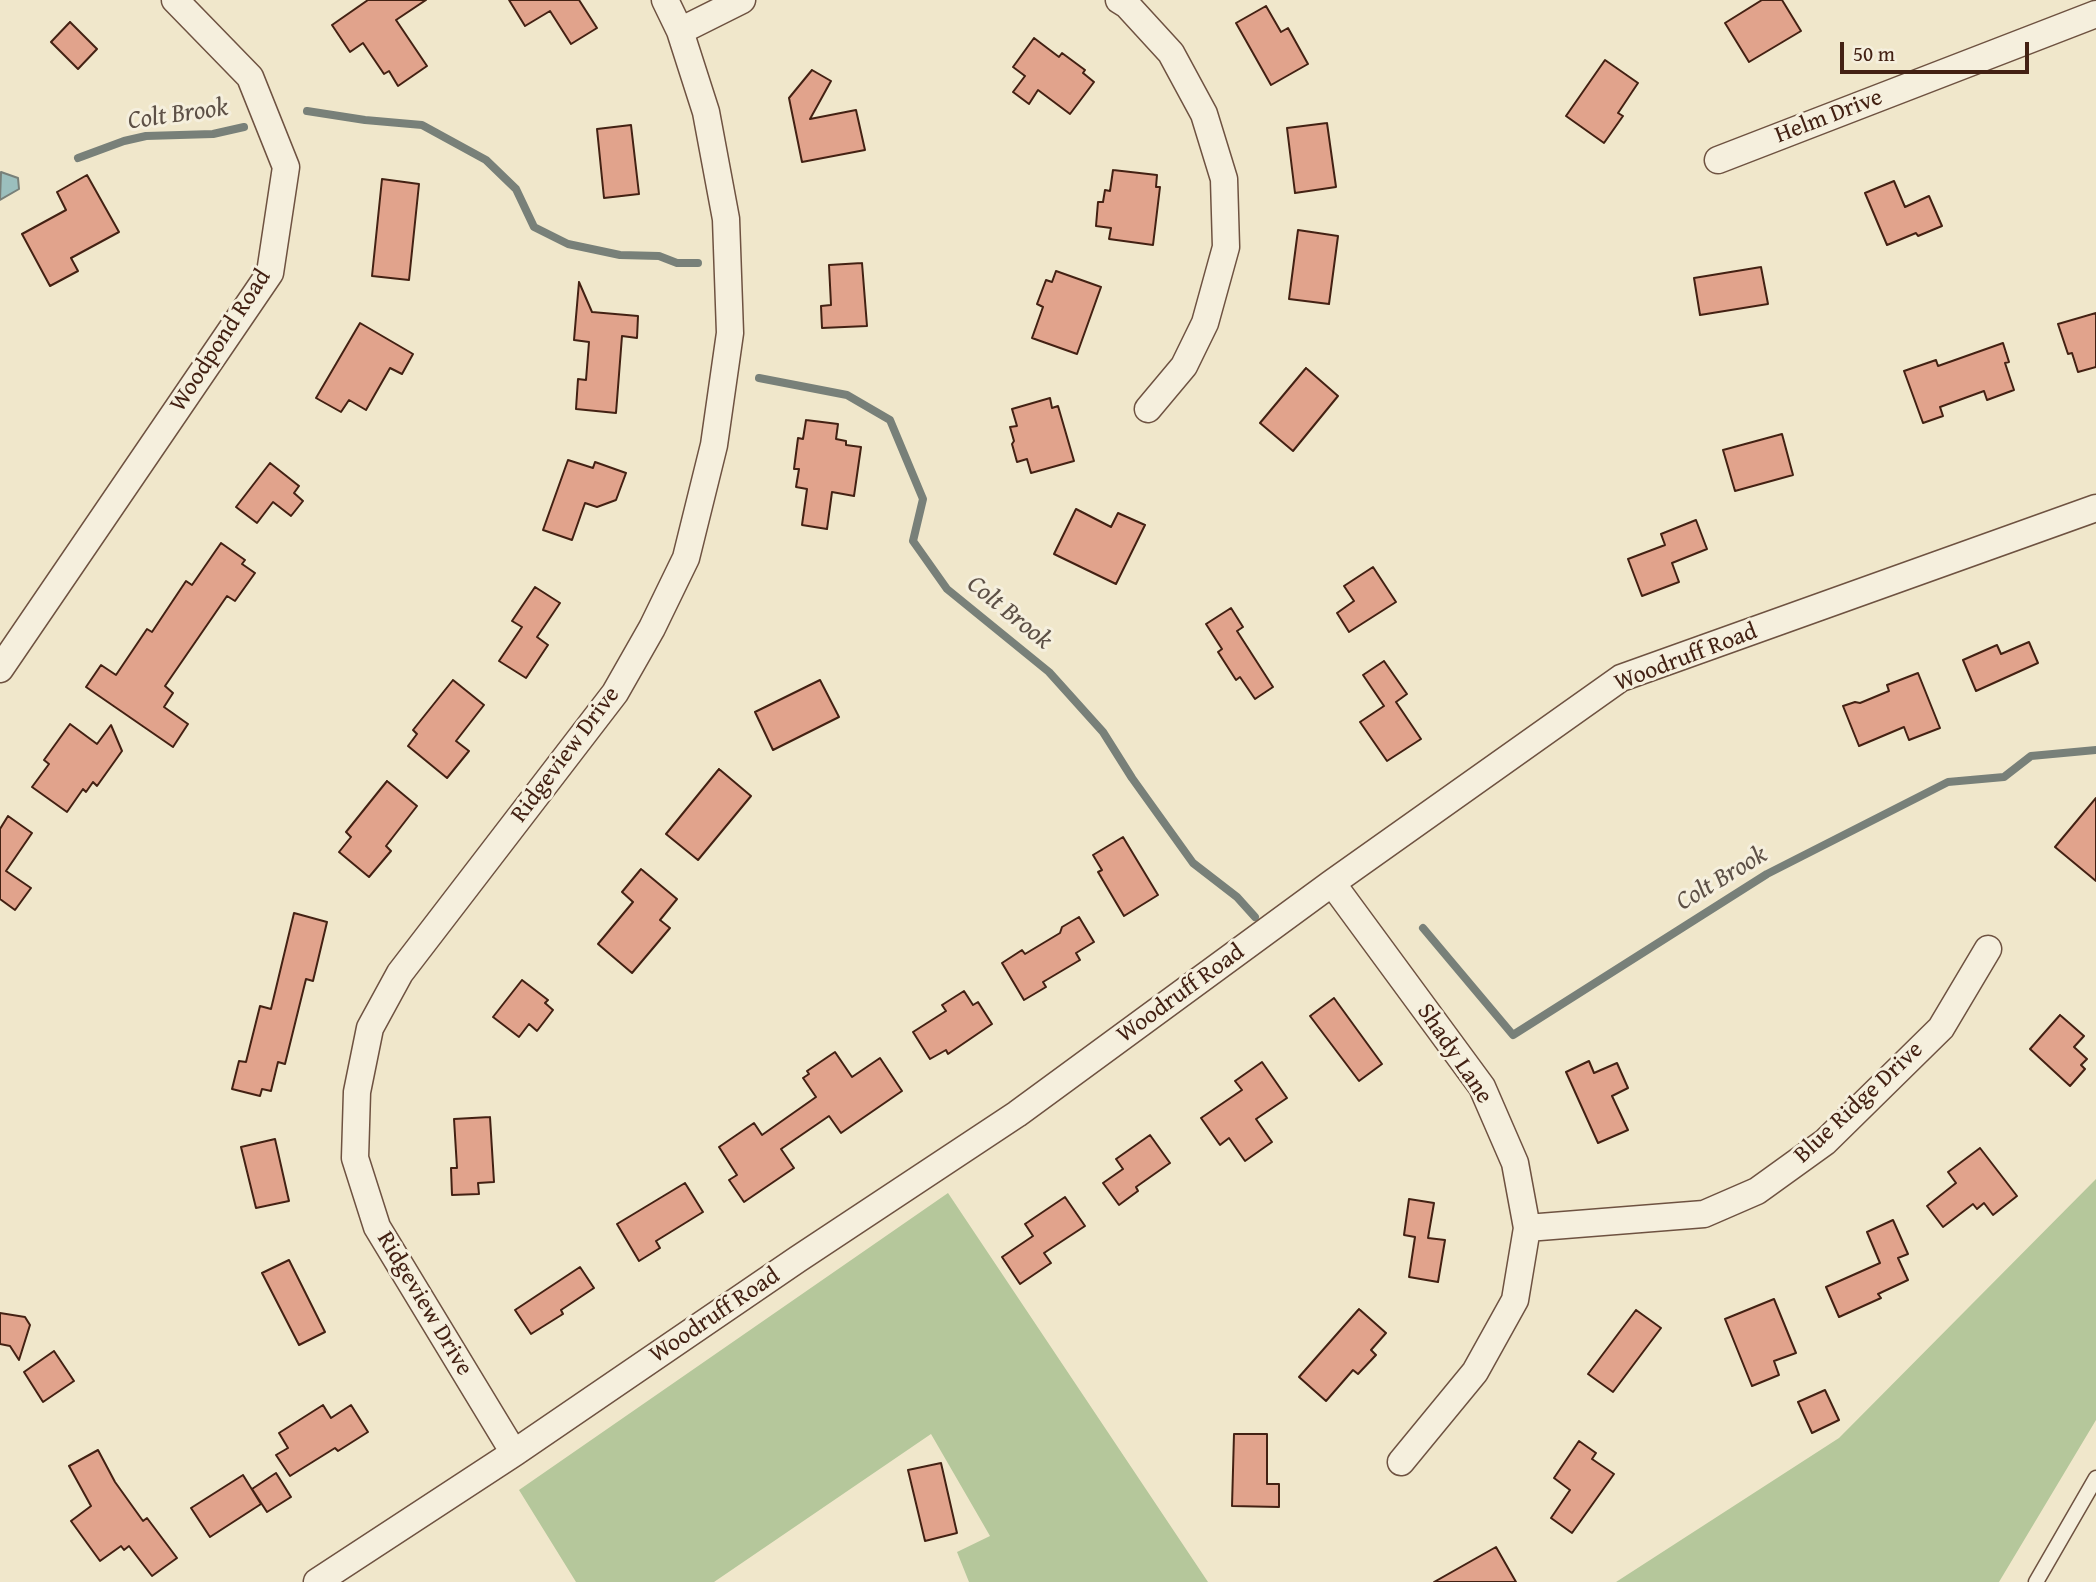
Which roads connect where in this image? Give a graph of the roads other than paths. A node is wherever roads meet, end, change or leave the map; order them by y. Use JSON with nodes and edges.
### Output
{"nodes":[{"id":1,"x":175,"y":0,"type":"edge"},
{"id":2,"x":665,"y":0,"type":"edge"},
{"id":3,"x":742,"y":0,"type":"edge"},
{"id":4,"x":1119,"y":0,"type":"edge"},
{"id":5,"x":2096,"y":14,"type":"edge"},
{"id":6,"x":680,"y":32,"type":"junction"},
{"id":7,"x":1718,"y":160,"type":"dead end"},
{"id":8,"x":1148,"y":409,"type":"dead end"},
{"id":9,"x":2096,"y":508,"type":"edge"},
{"id":10,"x":0,"y":669,"type":"edge"},
{"id":11,"x":1332,"y":883,"type":"junction"},
{"id":12,"x":1988,"y":949,"type":"dead end"},
{"id":13,"x":1527,"y":1228,"type":"junction"},
{"id":14,"x":514,"y":1453,"type":"junction"},
{"id":15,"x":1401,"y":1462,"type":"dead end"},
{"id":16,"x":2096,"y":1478,"type":"edge"},
{"id":17,"x":317,"y":1582,"type":"edge"},
{"id":18,"x":2036,"y":1582,"type":"edge"}],
"edges":[{"from":1,"to":10,"type":"street","name":"Woodpond Road"},
{"from":2,"to":6,"type":"street","name":"Ridgeview Drive"},
{"from":3,"to":6,"type":"street"},
{"from":4,"to":8,"type":"street"},
{"from":5,"to":7,"type":"street","name":"Helm Drive"},
{"from":6,"to":14,"type":"street","name":"Ridgeview Drive"},
{"from":9,"to":11,"type":"street","name":"Woodruff Road"},
{"from":11,"to":13,"type":"street","name":"Shady Lane"},
{"from":11,"to":14,"type":"street","name":"Woodruff Road"},
{"from":12,"to":13,"type":"street","name":"Blue Ridge Drive"},
{"from":13,"to":15,"type":"street","name":"Shady Lane"},
{"from":14,"to":17,"type":"street","name":"Woodruff Road"},
{"from":16,"to":18,"type":"lane"}]}
